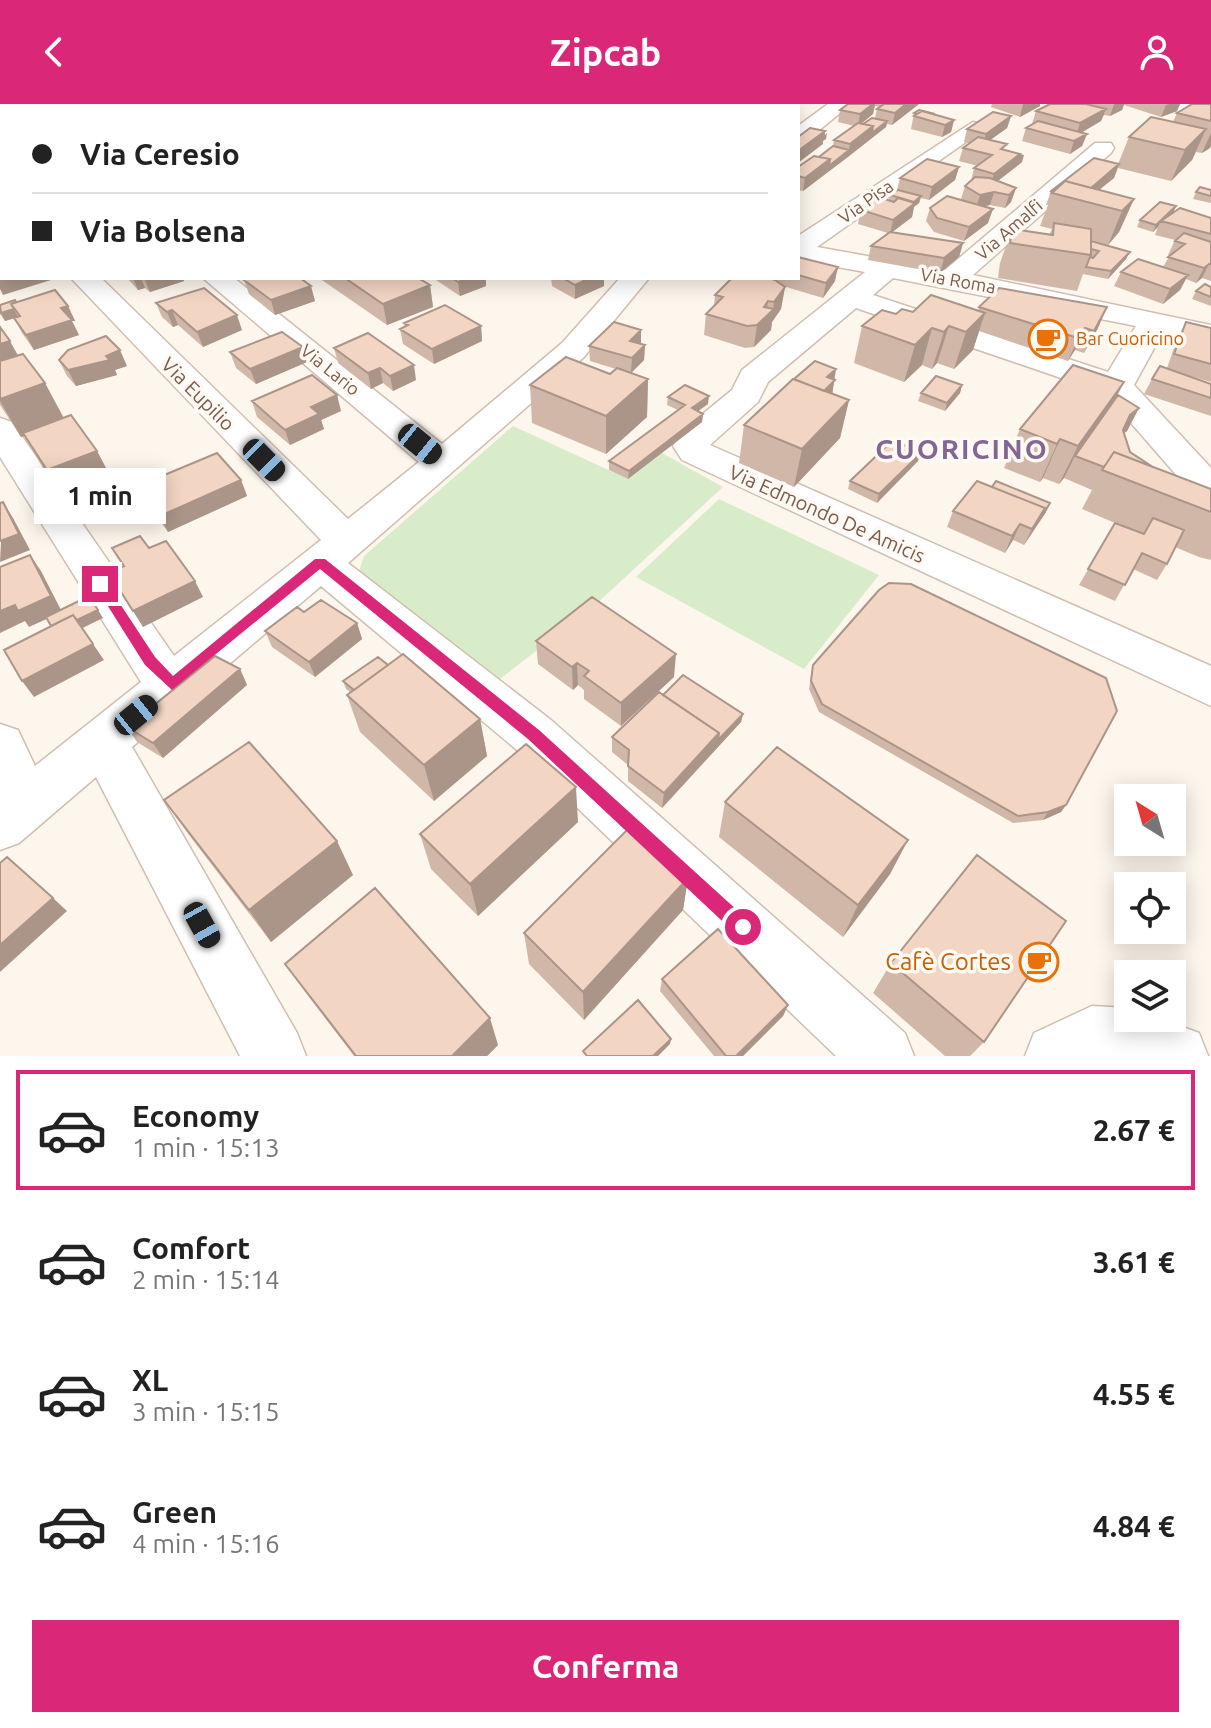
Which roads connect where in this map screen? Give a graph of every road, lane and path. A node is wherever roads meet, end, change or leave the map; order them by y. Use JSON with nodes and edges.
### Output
{"nodes":[{"id":1,"x":841,"y":104,"type":"edge"},
{"id":2,"x":1172,"y":104,"type":"edge"},
{"id":3,"x":1211,"y":115,"type":"edge"},
{"id":4,"x":973,"y":128,"type":"edge"},
{"id":5,"x":800,"y":135,"type":"edge"},
{"id":6,"x":1103,"y":148,"type":"dead end"},
{"id":7,"x":800,"y":249,"type":"edge"},
{"id":8,"x":800,"y":250,"type":"edge"},
{"id":9,"x":887,"y":269,"type":"junction"},
{"id":10,"x":87,"y":280,"type":"edge"},
{"id":11,"x":219,"y":280,"type":"edge"},
{"id":12,"x":633,"y":280,"type":"edge"},
{"id":13,"x":951,"y":280,"type":"junction"},
{"id":14,"x":854,"y":298,"type":"junction"},
{"id":15,"x":1154,"y":320,"type":"junction"},
{"id":16,"x":1209,"y":331,"type":"edge"},
{"id":17,"x":1117,"y":386,"type":"junction"},
{"id":18,"x":0,"y":429,"type":"edge"},
{"id":19,"x":443,"y":463,"type":"junction"},
{"id":20,"x":1211,"y":491,"type":"edge"},
{"id":21,"x":333,"y":552,"type":"junction"},
{"id":22,"x":1209,"y":680,"type":"edge"},
{"id":23,"x":172,"y":684,"type":"junction"},
{"id":24,"x":103,"y":742,"type":"junction"},
{"id":25,"x":0,"y":745,"type":"edge"},
{"id":26,"x":13,"y":816,"type":"edge"},
{"id":27,"x":274,"y":1056,"type":"edge"},
{"id":28,"x":882,"y":1056,"type":"edge"},
{"id":29,"x":1057,"y":1056,"type":"edge"},
{"id":30,"x":1176,"y":1056,"type":"edge"}],
"edges":[{"from":1,"to":5,"type":"street"},
{"from":2,"to":3,"type":"street"},
{"from":4,"to":7,"type":"street","name":"Via Pisa"},
{"from":6,"to":13,"type":"street","name":"Via Amalfi"},
{"from":8,"to":9,"type":"street","name":"Via Roma"},
{"from":9,"to":13,"type":"street","name":"Via Roma"},
{"from":9,"to":14,"type":"street","name":"Via Edmondo De Amicis"},
{"from":10,"to":21,"type":"street","name":"Via Eupilio"},
{"from":11,"to":19,"type":"street","name":"Via Lario"},
{"from":12,"to":19,"type":"street"},
{"from":13,"to":15,"type":"street","name":"Via Roma"},
{"from":14,"to":17,"type":"street"},
{"from":14,"to":22,"type":"street","name":"Via Edmondo De Amicis"},
{"from":15,"to":16,"type":"street","name":"Via Roma"},
{"from":15,"to":17,"type":"street"},
{"from":17,"to":20,"type":"street"},
{"from":18,"to":23,"type":"street"},
{"from":19,"to":21,"type":"street"},
{"from":21,"to":23,"type":"street"},
{"from":21,"to":28,"type":"street","name":"Via Eupilio"},
{"from":23,"to":24,"type":"street"},
{"from":24,"to":26,"type":"street"},
{"from":24,"to":27,"type":"street"},
{"from":25,"to":26,"type":"street"},
{"from":29,"to":30,"type":"street"}]}
